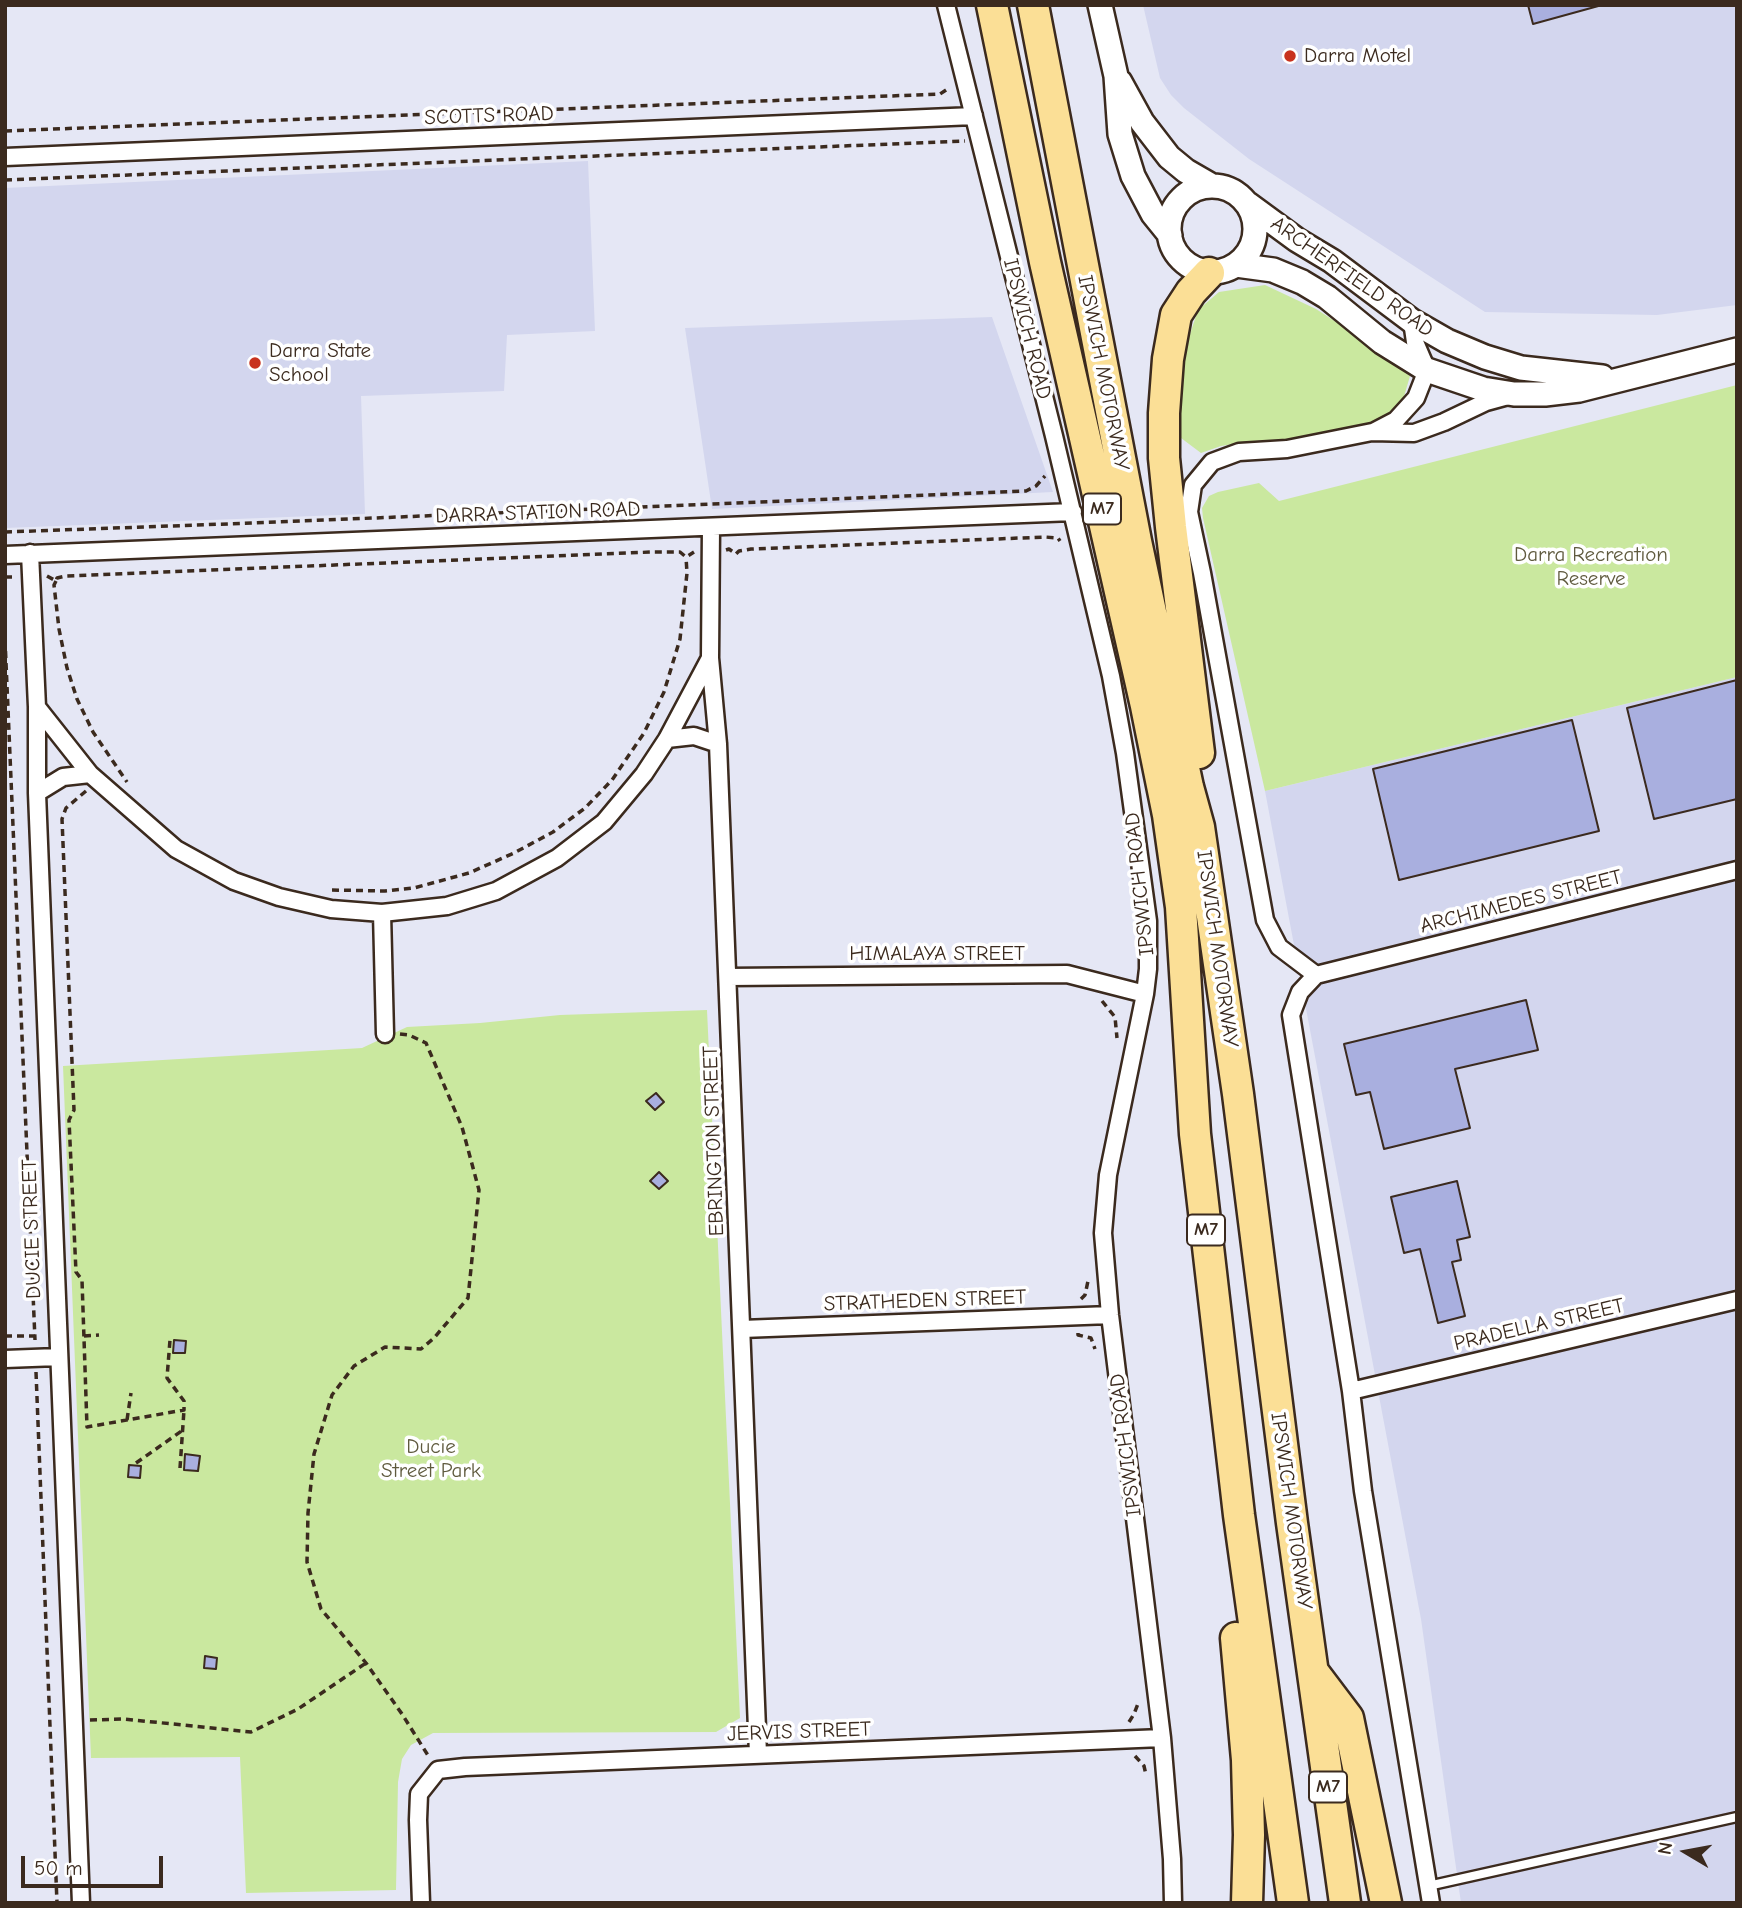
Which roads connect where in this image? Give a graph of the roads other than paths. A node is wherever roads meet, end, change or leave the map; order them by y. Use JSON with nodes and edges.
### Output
{"nodes":[{"id":1,"x":946,"y":5,"type":"edge"},
{"id":2,"x":992,"y":5,"type":"edge"},
{"id":3,"x":1033,"y":5,"type":"edge"},
{"id":4,"x":1100,"y":5,"type":"edge"},
{"id":5,"x":1116,"y":76,"type":"junction"},
{"id":6,"x":974,"y":116,"type":"junction"},
{"id":7,"x":5,"y":157,"type":"edge"},
{"id":8,"x":1212,"y":186,"type":"junction"},
{"id":9,"x":1248,"y":204,"type":"junction"},
{"id":10,"x":1170,"y":235,"type":"junction"},
{"id":11,"x":1223,"y":269,"type":"junction"},
{"id":12,"x":1412,"y":321,"type":"junction"},
{"id":13,"x":1737,"y":349,"type":"edge"},
{"id":14,"x":1427,"y":369,"type":"junction"},
{"id":15,"x":1622,"y":379,"type":"junction"},
{"id":16,"x":1514,"y":394,"type":"junction"},
{"id":17,"x":1372,"y":432,"type":"junction"},
{"id":18,"x":1073,"y":512,"type":"junction"},
{"id":19,"x":710,"y":527,"type":"junction"},
{"id":20,"x":30,"y":554,"type":"junction"},
{"id":21,"x":5,"y":555,"type":"edge"},
{"id":22,"x":710,"y":657,"type":"junction"},
{"id":23,"x":37,"y":707,"type":"junction"},
{"id":24,"x":667,"y":739,"type":"junction"},
{"id":25,"x":718,"y":744,"type":"junction"},
{"id":26,"x":93,"y":776,"type":"junction"},
{"id":27,"x":37,"y":793,"type":"junction"},
{"id":28,"x":1199,"y":827,"type":"junction"},
{"id":29,"x":1737,"y":870,"type":"edge"},
{"id":30,"x":382,"y":913,"type":"junction"},
{"id":31,"x":1316,"y":975,"type":"junction"},
{"id":32,"x":728,"y":977,"type":"junction"},
{"id":33,"x":1145,"y":994,"type":"junction"},
{"id":34,"x":385,"y":1034,"type":"road end"},
{"id":35,"x":1737,"y":1300,"type":"edge"},
{"id":36,"x":1110,"y":1315,"type":"junction"},
{"id":37,"x":742,"y":1329,"type":"junction"},
{"id":38,"x":58,"y":1357,"type":"junction"},
{"id":39,"x":5,"y":1359,"type":"edge"},
{"id":40,"x":1351,"y":1391,"type":"junction"},
{"id":41,"x":1239,"y":1515,"type":"junction"},
{"id":42,"x":1313,"y":1671,"type":"junction"},
{"id":43,"x":1162,"y":1738,"type":"junction"},
{"id":44,"x":758,"y":1755,"type":"junction"},
{"id":45,"x":1737,"y":1817,"type":"edge"},
{"id":46,"x":1430,"y":1895,"type":"edge"},
{"id":47,"x":81,"y":1903,"type":"edge"},
{"id":48,"x":421,"y":1903,"type":"edge"},
{"id":49,"x":1173,"y":1903,"type":"edge"},
{"id":50,"x":1247,"y":1903,"type":"edge"},
{"id":51,"x":1293,"y":1903,"type":"edge"},
{"id":52,"x":1345,"y":1903,"type":"edge"},
{"id":53,"x":1386,"y":1903,"type":"edge"}],
"edges":[{"from":1,"to":6,"type":"street","name":"IPSWICH ROAD"},
{"from":2,"to":41,"type":"highway","name":"IPSWICH MOTORWAY","number":"M7"},
{"from":3,"to":28,"type":"highway","name":"IPSWICH MOTORWAY","number":"M7"},
{"from":4,"to":5,"type":"main road"},
{"from":5,"to":8,"type":"main road"},
{"from":5,"to":10,"type":"main road"},
{"from":6,"to":7,"type":"street","name":"SCOTTS ROAD"},
{"from":6,"to":18,"type":"street","name":"IPSWICH ROAD"},
{"from":8,"to":9,"type":"main road"},
{"from":8,"to":10,"type":"main road"},
{"from":9,"to":11,"type":"main road"},
{"from":9,"to":12,"type":"main road","name":"ARCHERFIELD ROAD"},
{"from":10,"to":11,"type":"main road"},
{"from":11,"to":14,"type":"main road","name":"ARCHERFIELD ROAD"},
{"from":11,"to":28,"type":"highway"},
{"from":12,"to":14,"type":"street"},
{"from":12,"to":15,"type":"main road","name":"ARCHERFIELD ROAD"},
{"from":13,"to":15,"type":"main road","name":"ARCHERFIELD ROAD"},
{"from":14,"to":16,"type":"main road","name":"ARCHERFIELD ROAD"},
{"from":14,"to":17,"type":"street"},
{"from":15,"to":16,"type":"main road","name":"ARCHERFIELD ROAD"},
{"from":16,"to":17,"type":"street"},
{"from":17,"to":31,"type":"street"},
{"from":18,"to":19,"type":"street","name":"DARRA STATION ROAD"},
{"from":18,"to":33,"type":"street","name":"IPSWICH ROAD"},
{"from":19,"to":20,"type":"street","name":"DARRA STATION ROAD"},
{"from":19,"to":22,"type":"street","name":"EBRINGTON STREET"},
{"from":20,"to":21,"type":"street","name":"DARRA STATION ROAD"},
{"from":20,"to":23,"type":"street","name":"DUCIE STREET"},
{"from":22,"to":24,"type":"street"},
{"from":22,"to":25,"type":"street","name":"EBRINGTON STREET"},
{"from":23,"to":26,"type":"street"},
{"from":23,"to":27,"type":"street","name":"DUCIE STREET"},
{"from":24,"to":25,"type":"street"},
{"from":24,"to":30,"type":"street"},
{"from":25,"to":32,"type":"street","name":"EBRINGTON STREET"},
{"from":26,"to":27,"type":"street"},
{"from":26,"to":30,"type":"street"},
{"from":27,"to":38,"type":"street","name":"DUCIE STREET"},
{"from":28,"to":42,"type":"highway","name":"IPSWICH MOTORWAY","number":"M7"},
{"from":29,"to":31,"type":"street","name":"ARCHIMEDES STREET"},
{"from":30,"to":34,"type":"street"},
{"from":31,"to":40,"type":"street"},
{"from":32,"to":33,"type":"street","name":"HIMALAYA STREET"},
{"from":32,"to":37,"type":"street","name":"EBRINGTON STREET"},
{"from":33,"to":36,"type":"street","name":"IPSWICH ROAD"},
{"from":35,"to":40,"type":"street","name":"PRADELLA STREET"},
{"from":36,"to":37,"type":"street","name":"STRATHEDEN STREET"},
{"from":36,"to":43,"type":"street","name":"IPSWICH ROAD"},
{"from":37,"to":44,"type":"street","name":"EBRINGTON STREET"},
{"from":38,"to":39,"type":"street"},
{"from":38,"to":47,"type":"street","name":"DUCIE STREET"},
{"from":40,"to":46,"type":"street"},
{"from":41,"to":50,"type":"highway"},
{"from":41,"to":51,"type":"highway","name":"IPSWICH MOTORWAY","number":"M7"},
{"from":42,"to":52,"type":"highway","name":"IPSWICH MOTORWAY","number":"M7"},
{"from":42,"to":53,"type":"highway"},
{"from":43,"to":44,"type":"street","name":"JERVIS STREET"},
{"from":43,"to":49,"type":"street","name":"IPSWICH ROAD"},
{"from":44,"to":48,"type":"street","name":"JERVIS STREET"},
{"from":45,"to":46,"type":"lane"}]}
